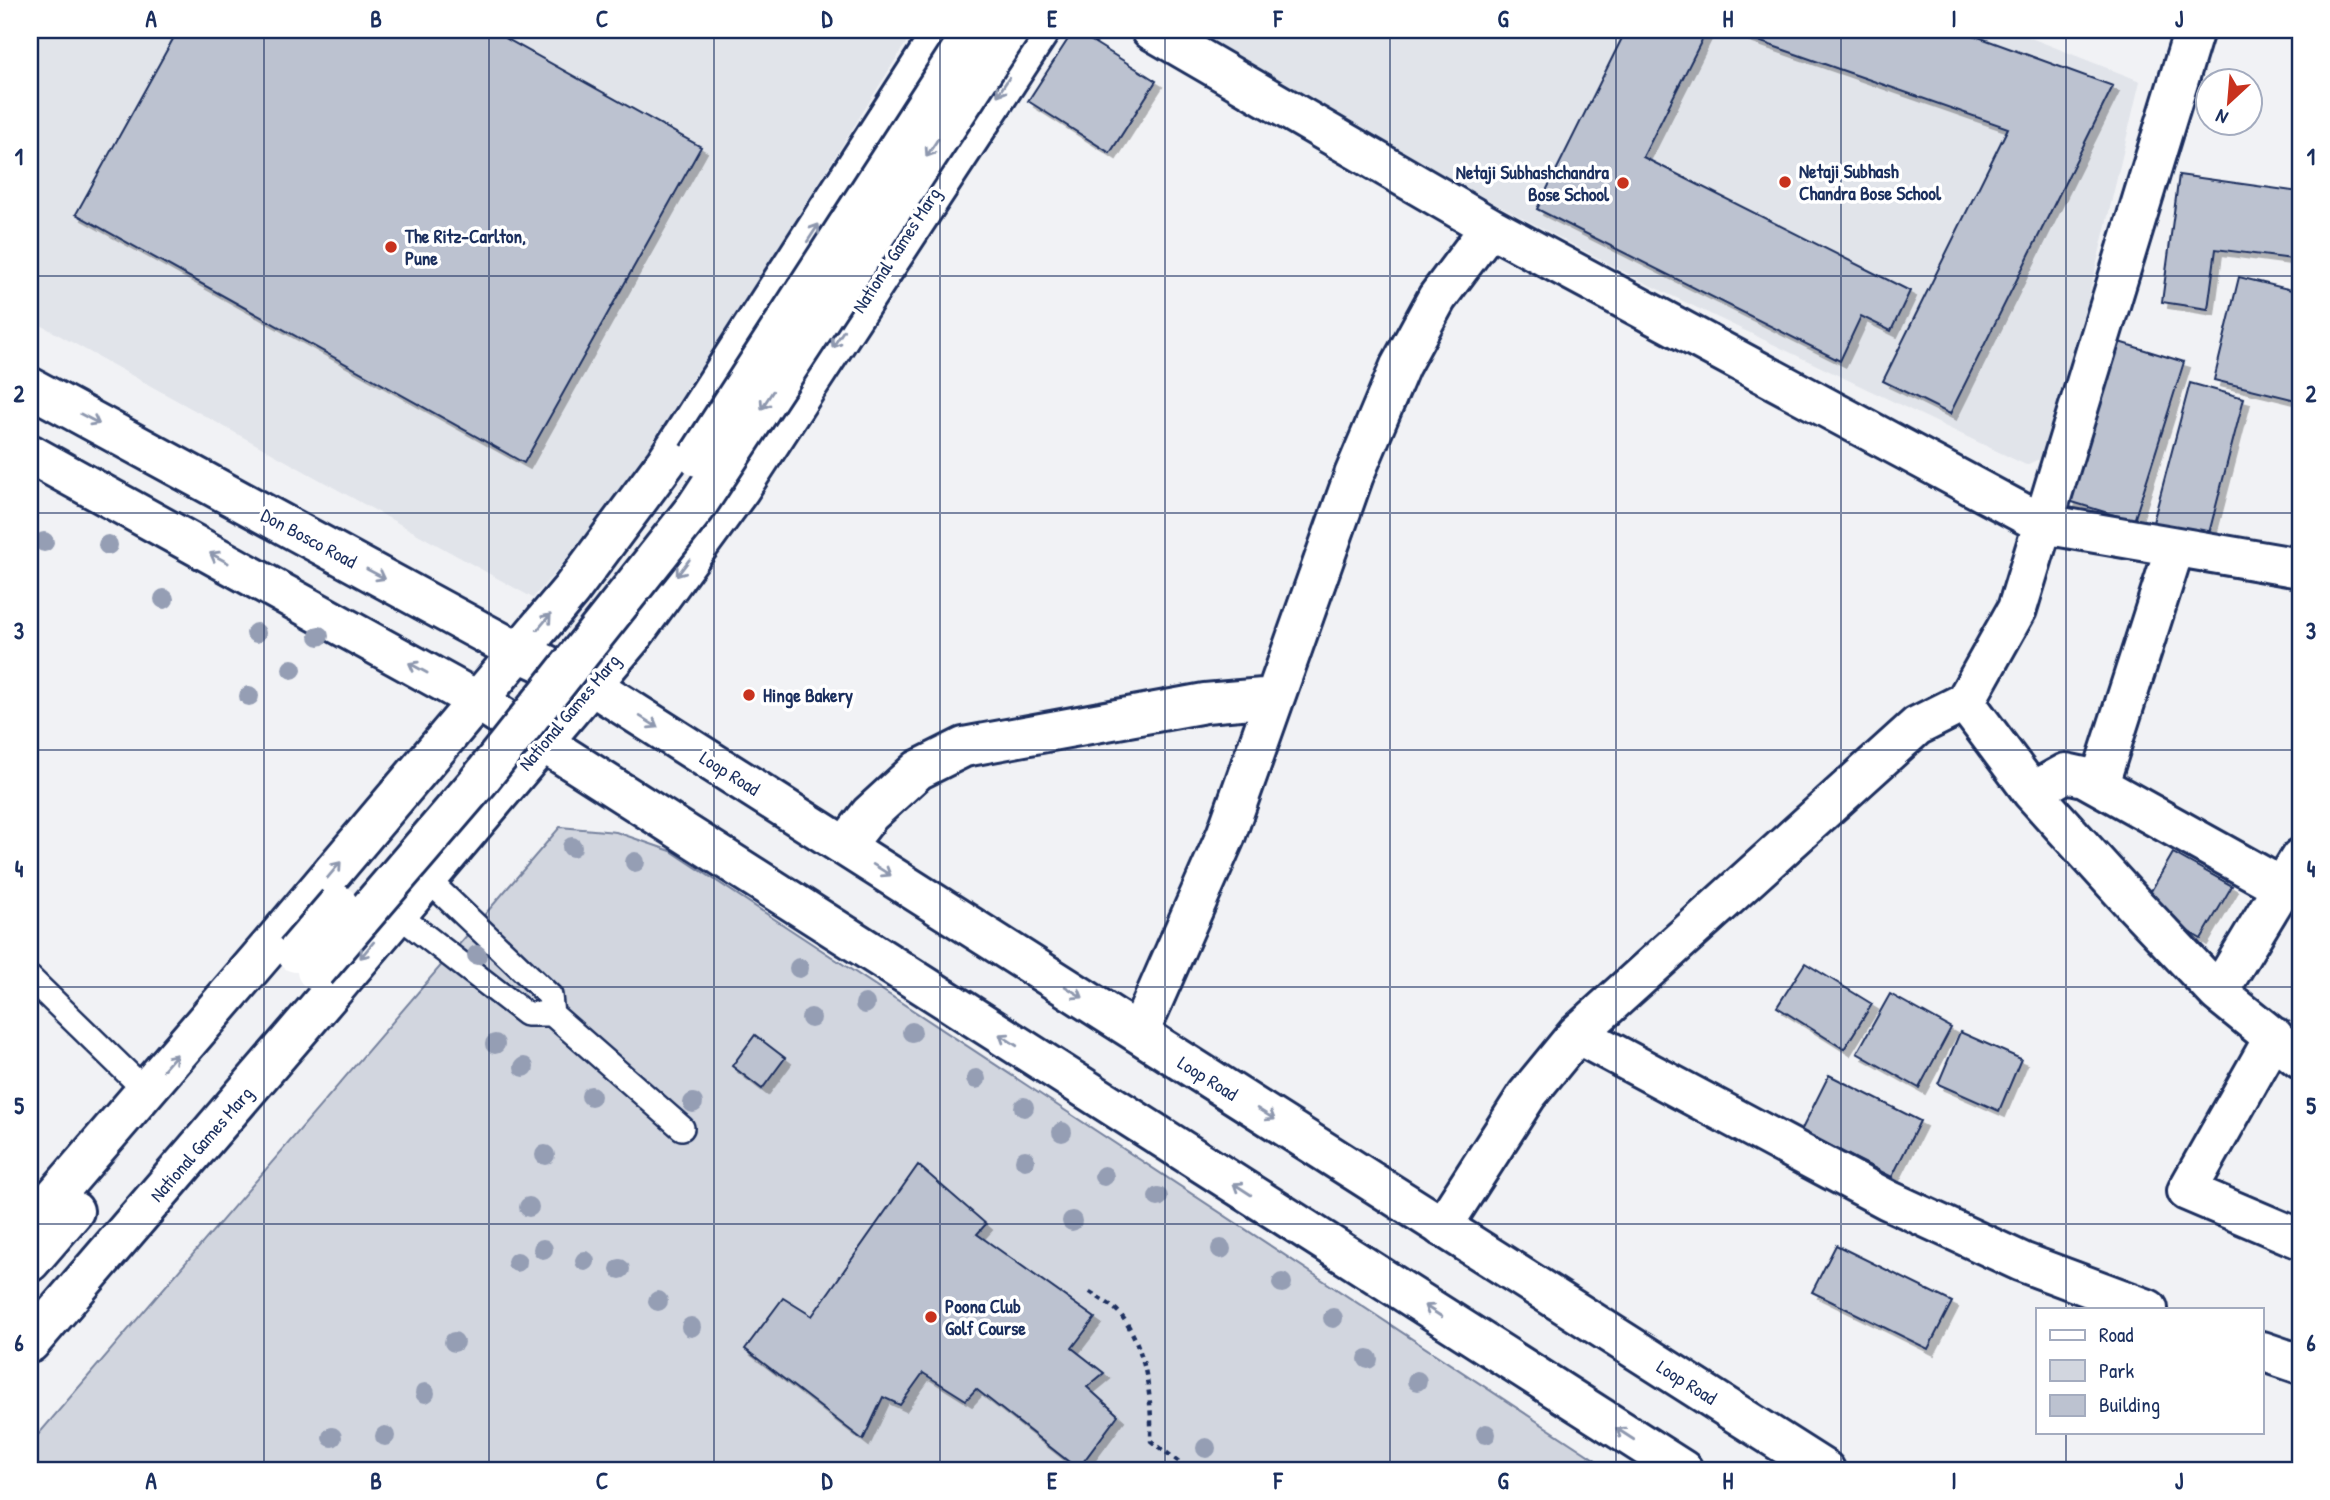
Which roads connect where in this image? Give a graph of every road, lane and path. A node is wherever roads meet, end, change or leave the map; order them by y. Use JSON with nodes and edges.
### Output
{"nodes":[{"id":1,"x":944,"y":30,"type":"edge"},
{"id":2,"x":974,"y":30,"type":"edge"},
{"id":3,"x":1010,"y":30,"type":"edge"},
{"id":4,"x":1040,"y":30,"type":"edge"},
{"id":5,"x":1150,"y":30,"type":"edge"},
{"id":6,"x":2194,"y":30,"type":"edge"},
{"id":7,"x":1490,"y":227,"type":"junction"},
{"id":8,"x":30,"y":387,"type":"edge"},
{"id":9,"x":30,"y":454,"type":"edge"},
{"id":10,"x":649,"y":486,"type":"junction"},
{"id":11,"x":2043,"y":524,"type":"junction"},
{"id":12,"x":714,"y":526,"type":"junction"},
{"id":13,"x":2175,"y":547,"type":"junction"},
{"id":14,"x":2300,"y":568,"type":"edge"},
{"id":15,"x":519,"y":652,"type":"junction"},
{"id":16,"x":591,"y":685,"type":"junction"},
{"id":17,"x":1275,"y":697,"type":"junction"},
{"id":18,"x":478,"y":701,"type":"junction"},
{"id":19,"x":1965,"y":702,"type":"junction"},
{"id":20,"x":542,"y":743,"type":"junction"},
{"id":21,"x":2099,"y":784,"type":"junction"},
{"id":22,"x":2032,"y":792,"type":"junction"},
{"id":23,"x":845,"y":846,"type":"junction"},
{"id":24,"x":2291,"y":873,"type":"edge"},
{"id":25,"x":426,"y":878,"type":"junction"},
{"id":26,"x":397,"y":914,"type":"junction"},
{"id":27,"x":306,"y":962,"type":"junction"},
{"id":28,"x":30,"y":978,"type":"edge"},
{"id":29,"x":2218,"y":993,"type":"junction"},
{"id":30,"x":552,"y":1014,"type":"junction"},
{"id":31,"x":1139,"y":1033,"type":"junction"},
{"id":32,"x":1577,"y":1034,"type":"junction"},
{"id":33,"x":2287,"y":1048,"type":"edge"},
{"id":34,"x":146,"y":1091,"type":"junction"},
{"id":35,"x":682,"y":1128,"type":"dead end"},
{"id":36,"x":30,"y":1225,"type":"edge"},
{"id":37,"x":1442,"y":1227,"type":"junction"},
{"id":38,"x":2300,"y":1239,"type":"edge"},
{"id":39,"x":30,"y":1262,"type":"edge"},
{"id":40,"x":1090,"y":1292,"type":"dead end"},
{"id":41,"x":30,"y":1306,"type":"edge"},
{"id":42,"x":2145,"y":1308,"type":"edge"},
{"id":43,"x":30,"y":1343,"type":"edge"},
{"id":44,"x":2264,"y":1352,"type":"edge"},
{"id":45,"x":2300,"y":1364,"type":"edge"},
{"id":46,"x":1191,"y":1470,"type":"edge"},
{"id":47,"x":1683,"y":1470,"type":"edge"},
{"id":48,"x":1825,"y":1470,"type":"edge"}],
"edges":[{"from":10,"to":1,"type":"main road","one_way":true},
{"from":2,"to":27,"type":"main road","bridge":true},
{"from":3,"to":27,"type":"main road","one_way":true,"bridge":true},
{"from":4,"to":12,"type":"main road","name":"National Games Marg","one_way":true},
{"from":5,"to":7,"type":"main road"},
{"from":6,"to":11,"type":"main road"},
{"from":7,"to":11,"type":"main road"},
{"from":7,"to":17,"type":"main road"},
{"from":8,"to":15,"type":"main road","name":"Don Bosco Road","one_way":true},
{"from":18,"to":9,"type":"main road","one_way":true},
{"from":10,"to":12,"type":"main road"},
{"from":15,"to":10,"type":"main road","one_way":true},
{"from":11,"to":13,"type":"main road"},
{"from":11,"to":19,"type":"main road"},
{"from":12,"to":16,"type":"main road","name":"National Games Marg","one_way":true},
{"from":13,"to":14,"type":"main road"},
{"from":13,"to":21,"type":"main road"},
{"from":15,"to":16,"type":"main road","name":"Don Bosco Road"},
{"from":15,"to":18,"type":"main road"},
{"from":16,"to":20,"type":"main road","name":"National Games Marg"},
{"from":16,"to":23,"type":"main road","name":"Loop Road","one_way":true},
{"from":17,"to":23,"type":"main road"},
{"from":17,"to":31,"type":"main road"},
{"from":18,"to":20,"type":"main road"},
{"from":34,"to":18,"type":"main road","one_way":true},
{"from":19,"to":22,"type":"main road"},
{"from":19,"to":32,"type":"main road"},
{"from":20,"to":25,"type":"main road","name":"National Games Marg"},
{"from":47,"to":20,"type":"main road","one_way":true},
{"from":21,"to":22,"type":"main road"},
{"from":21,"to":24,"type":"main road"},
{"from":22,"to":29,"type":"main road"},
{"from":23,"to":31,"type":"main road","name":"Loop Road","one_way":true},
{"from":24,"to":29,"type":"main road"},
{"from":25,"to":26,"type":"main road","name":"National Games Marg"},
{"from":25,"to":30,"type":"lane"},
{"from":26,"to":30,"type":"lane"},
{"from":26,"to":43,"type":"main road","name":"National Games Marg","one_way":true},
{"from":27,"to":39,"type":"main road"},
{"from":27,"to":41,"type":"main road"},
{"from":28,"to":34,"type":"lane"},
{"from":29,"to":33,"type":"main road"},
{"from":30,"to":35,"type":"lane"},
{"from":31,"to":37,"type":"main road","name":"Loop Road","one_way":true},
{"from":32,"to":37,"type":"main road"},
{"from":32,"to":42,"type":"main road"},
{"from":33,"to":38,"type":"main road"},
{"from":34,"to":36,"type":"main road"},
{"from":37,"to":48,"type":"main road","name":"Loop Road"},
{"from":40,"to":46,"type":"path"},
{"from":44,"to":45,"type":"main road"}]}
